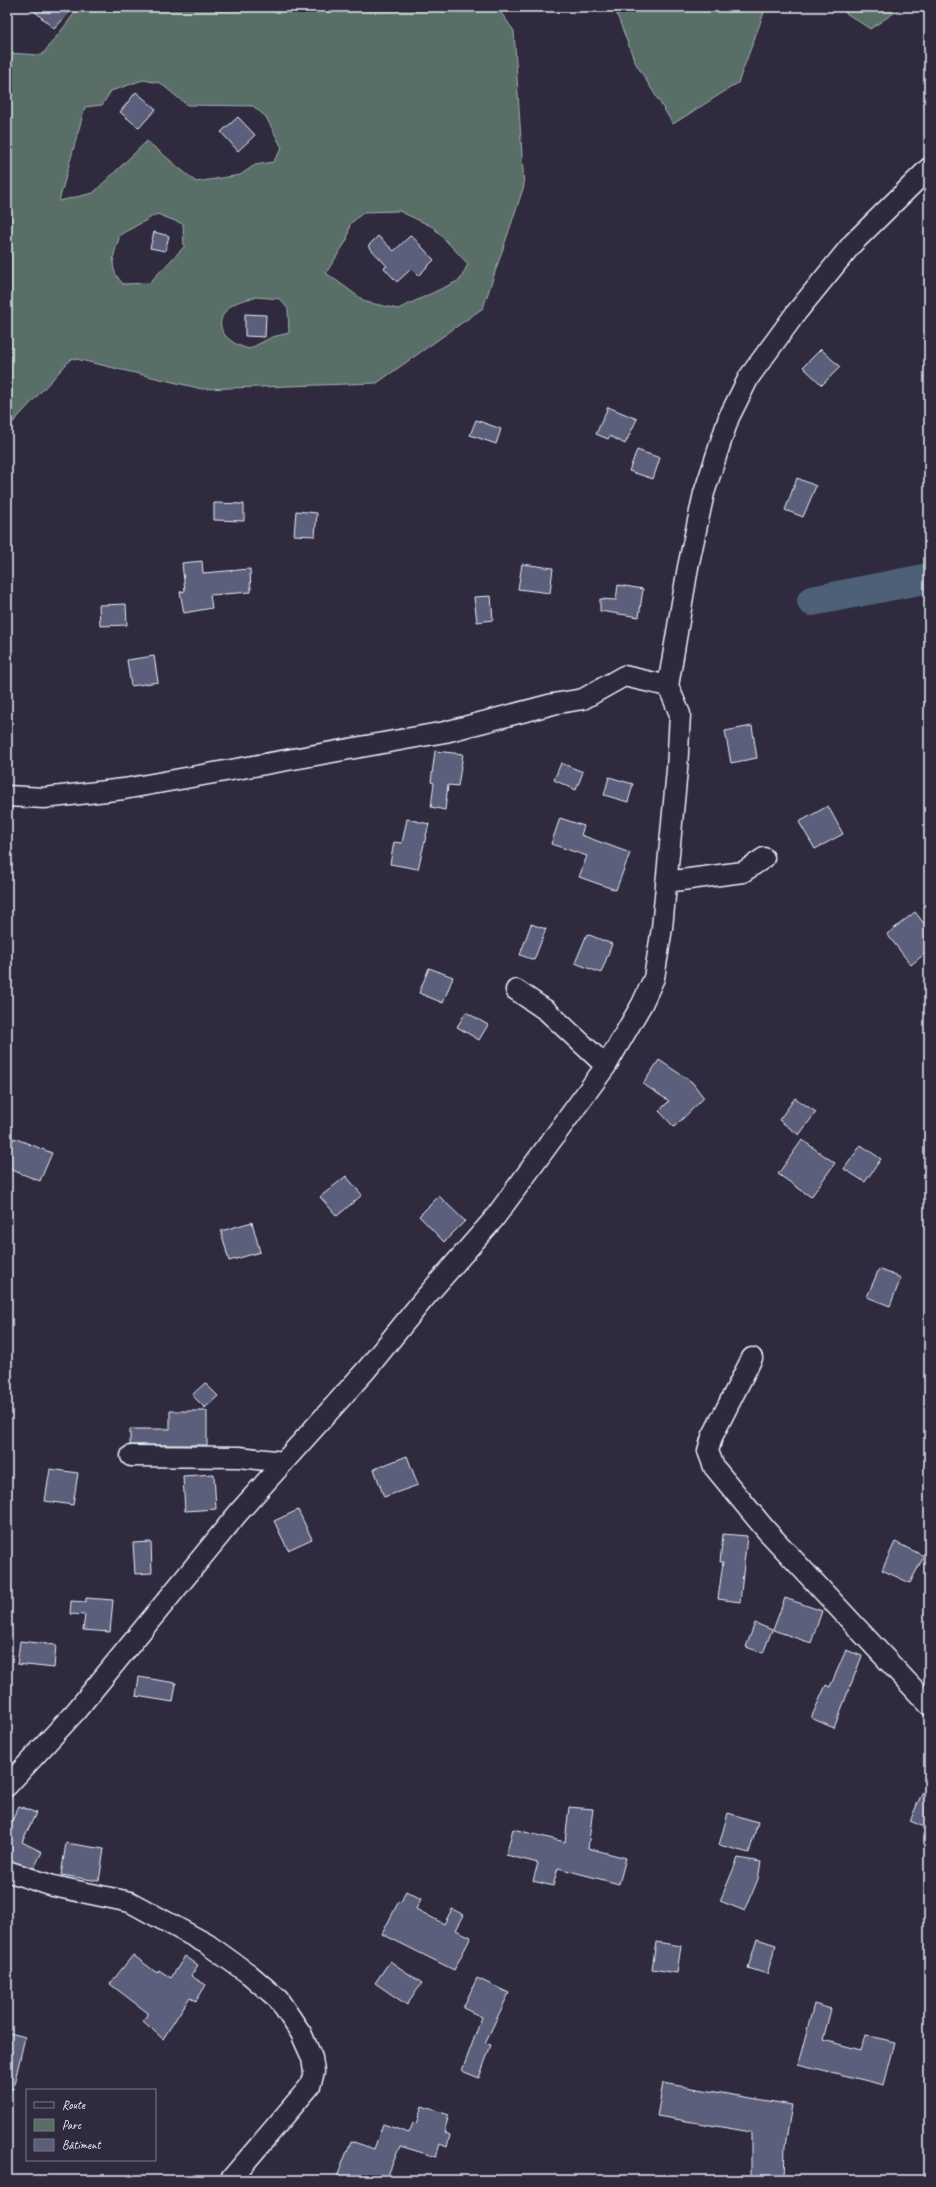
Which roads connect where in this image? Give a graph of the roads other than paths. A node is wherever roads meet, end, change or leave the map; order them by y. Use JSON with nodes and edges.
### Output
{"nodes":[{"id":1,"x":929,"y":168,"type":"edge"},
{"id":2,"x":668,"y":686,"type":"junction"},
{"id":3,"x":7,"y":796,"type":"edge"},
{"id":4,"x":764,"y":858,"type":"dead end"},
{"id":5,"x":666,"y":882,"type":"junction"},
{"id":6,"x":516,"y":990,"type":"dead end"},
{"id":7,"x":606,"y":1066,"type":"junction"},
{"id":8,"x":752,"y":1358,"type":"dead end"},
{"id":9,"x":131,"y":1456,"type":"dead end"},
{"id":10,"x":284,"y":1462,"type":"junction"},
{"id":11,"x":929,"y":1705,"type":"edge"},
{"id":12,"x":7,"y":1786,"type":"edge"},
{"id":13,"x":7,"y":1871,"type":"edge"},
{"id":14,"x":230,"y":2180,"type":"edge"}],
"edges":[{"from":1,"to":2,"type":"street"},
{"from":2,"to":3,"type":"street"},
{"from":2,"to":5,"type":"street"},
{"from":4,"to":5,"type":"street"},
{"from":5,"to":7,"type":"street"},
{"from":6,"to":7,"type":"street"},
{"from":7,"to":10,"type":"street"},
{"from":8,"to":11,"type":"street"},
{"from":9,"to":10,"type":"street"},
{"from":10,"to":12,"type":"street"},
{"from":13,"to":14,"type":"street"}]}
